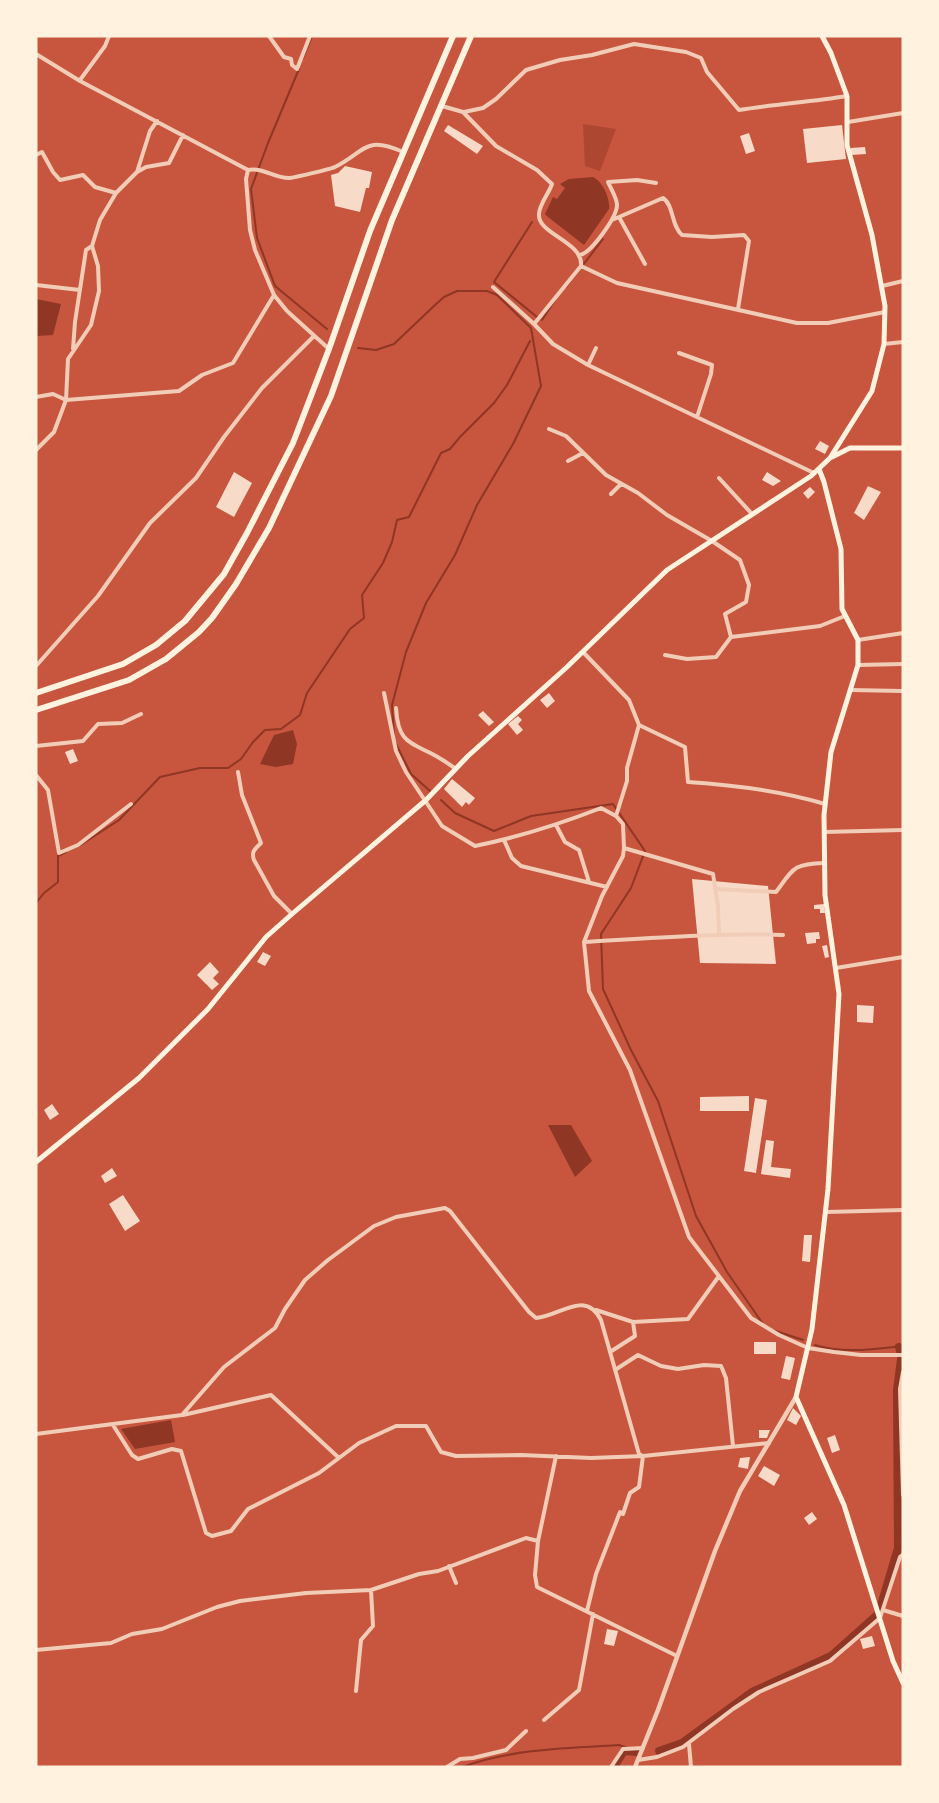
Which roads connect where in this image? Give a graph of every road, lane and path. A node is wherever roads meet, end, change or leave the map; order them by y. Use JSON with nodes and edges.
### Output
{"nodes":[{"id":1,"x":109,"y":36,"type":"edge"},
{"id":2,"x":269,"y":36,"type":"edge"},
{"id":3,"x":310,"y":36,"type":"edge"},
{"id":4,"x":453,"y":36,"type":"edge"},
{"id":5,"x":471,"y":36,"type":"edge"},
{"id":6,"x":822,"y":36,"type":"edge"},
{"id":7,"x":36,"y":54,"type":"edge"},
{"id":8,"x":80,"y":81,"type":"junction"},
{"id":9,"x":847,"y":96,"type":"junction"},
{"id":10,"x":442,"y":106,"type":"junction"},
{"id":11,"x":463,"y":112,"type":"junction"},
{"id":12,"x":903,"y":113,"type":"edge"},
{"id":13,"x":157,"y":121,"type":"junction"},
{"id":14,"x":848,"y":122,"type":"junction"},
{"id":15,"x":183,"y":135,"type":"junction"},
{"id":16,"x":403,"y":152,"type":"junction"},
{"id":17,"x":36,"y":155,"type":"edge"},
{"id":18,"x":248,"y":170,"type":"junction"},
{"id":19,"x":137,"y":172,"type":"junction"},
{"id":20,"x":656,"y":183,"type":"dead end"},
{"id":21,"x":116,"y":193,"type":"junction"},
{"id":22,"x":619,"y":217,"type":"junction"},
{"id":23,"x":612,"y":220,"type":"junction"},
{"id":24,"x":92,"y":246,"type":"junction"},
{"id":25,"x":580,"y":255,"type":"junction"},
{"id":26,"x":645,"y":264,"type":"dead end"},
{"id":27,"x":582,"y":266,"type":"junction"},
{"id":28,"x":903,"y":281,"type":"edge"},
{"id":29,"x":36,"y":285,"type":"edge"},
{"id":30,"x":882,"y":286,"type":"junction"},
{"id":31,"x":493,"y":287,"type":"dead end"},
{"id":32,"x":80,"y":290,"type":"junction"},
{"id":33,"x":274,"y":295,"type":"junction"},
{"id":34,"x":738,"y":309,"type":"junction"},
{"id":35,"x":885,"y":312,"type":"junction"},
{"id":36,"x":534,"y":324,"type":"junction"},
{"id":37,"x":314,"y":336,"type":"junction"},
{"id":38,"x":903,"y":342,"type":"edge"},
{"id":39,"x":884,"y":344,"type":"junction"},
{"id":40,"x":596,"y":348,"type":"dead end"},
{"id":41,"x":329,"y":349,"type":"junction"},
{"id":42,"x":73,"y":351,"type":"junction"},
{"id":43,"x":679,"y":352,"type":"dead end"},
{"id":44,"x":588,"y":365,"type":"junction"},
{"id":45,"x":36,"y":397,"type":"edge"},
{"id":46,"x":66,"y":400,"type":"junction"},
{"id":47,"x":697,"y":417,"type":"junction"},
{"id":48,"x":549,"y":429,"type":"dead end"},
{"id":49,"x":903,"y":448,"type":"edge"},
{"id":50,"x":36,"y":450,"type":"edge"},
{"id":51,"x":583,"y":453,"type":"junction"},
{"id":52,"x":830,"y":458,"type":"junction"},
{"id":53,"x":568,"y":461,"type":"dead end"},
{"id":54,"x":817,"y":471,"type":"junction"},
{"id":55,"x":718,"y":478,"type":"dead end"},
{"id":56,"x":621,"y":484,"type":"junction"},
{"id":57,"x":611,"y":494,"type":"dead end"},
{"id":58,"x":753,"y":514,"type":"junction"},
{"id":59,"x":712,"y":541,"type":"junction"},
{"id":60,"x":846,"y":616,"type":"junction"},
{"id":61,"x":903,"y":633,"type":"edge"},
{"id":62,"x":731,"y":637,"type":"junction"},
{"id":63,"x":858,"y":640,"type":"junction"},
{"id":64,"x":583,"y":652,"type":"junction"},
{"id":65,"x":665,"y":656,"type":"dead end"},
{"id":66,"x":903,"y":664,"type":"edge"},
{"id":67,"x":858,"y":665,"type":"junction"},
{"id":68,"x":36,"y":666,"type":"edge"},
{"id":69,"x":849,"y":690,"type":"junction"},
{"id":70,"x":903,"y":691,"type":"edge"},
{"id":71,"x":36,"y":693,"type":"edge"},
{"id":72,"x":384,"y":693,"type":"dead end"},
{"id":73,"x":396,"y":708,"type":"dead end"},
{"id":74,"x":36,"y":710,"type":"edge"},
{"id":75,"x":141,"y":714,"type":"dead end"},
{"id":76,"x":639,"y":725,"type":"junction"},
{"id":77,"x":36,"y":746,"type":"edge"},
{"id":78,"x":456,"y":769,"type":"junction"},
{"id":79,"x":238,"y":772,"type":"dead end"},
{"id":80,"x":36,"y":775,"type":"edge"},
{"id":81,"x":426,"y":800,"type":"junction"},
{"id":82,"x":131,"y":804,"type":"dead end"},
{"id":83,"x":825,"y":804,"type":"junction"},
{"id":84,"x":616,"y":815,"type":"junction"},
{"id":85,"x":556,"y":825,"type":"junction"},
{"id":86,"x":903,"y":830,"type":"edge"},
{"id":87,"x":824,"y":832,"type":"junction"},
{"id":88,"x":504,"y":840,"type":"junction"},
{"id":89,"x":624,"y":848,"type":"junction"},
{"id":90,"x":824,"y":863,"type":"junction"},
{"id":91,"x":589,"y":882,"type":"junction"},
{"id":92,"x":607,"y":887,"type":"junction"},
{"id":93,"x":715,"y":889,"type":"junction"},
{"id":94,"x":292,"y":914,"type":"junction"},
{"id":95,"x":719,"y":934,"type":"junction"},
{"id":96,"x":783,"y":935,"type":"dead end"},
{"id":97,"x":584,"y":942,"type":"junction"},
{"id":98,"x":903,"y":957,"type":"edge"},
{"id":99,"x":836,"y":968,"type":"junction"},
{"id":100,"x":36,"y":1162,"type":"edge"},
{"id":101,"x":903,"y":1210,"type":"edge"},
{"id":102,"x":825,"y":1212,"type":"junction"},
{"id":103,"x":719,"y":1276,"type":"junction"},
{"id":104,"x":596,"y":1310,"type":"junction"},
{"id":105,"x":633,"y":1322,"type":"junction"},
{"id":106,"x":808,"y":1348,"type":"junction"},
{"id":107,"x":610,"y":1352,"type":"junction"},
{"id":108,"x":903,"y":1355,"type":"edge"},
{"id":109,"x":615,"y":1370,"type":"junction"},
{"id":110,"x":903,"y":1372,"type":"edge"},
{"id":111,"x":796,"y":1396,"type":"junction"},
{"id":112,"x":182,"y":1415,"type":"junction"},
{"id":113,"x":113,"y":1425,"type":"junction"},
{"id":114,"x":902,"y":1432,"type":"edge"},
{"id":115,"x":36,"y":1434,"type":"edge"},
{"id":116,"x":769,"y":1443,"type":"junction"},
{"id":117,"x":733,"y":1446,"type":"junction"},
{"id":118,"x":556,"y":1456,"type":"junction"},
{"id":119,"x":643,"y":1456,"type":"junction"},
{"id":120,"x":339,"y":1458,"type":"junction"},
{"id":121,"x":903,"y":1495,"type":"edge"},
{"id":122,"x":538,"y":1541,"type":"junction"},
{"id":123,"x":903,"y":1556,"type":"edge"},
{"id":124,"x":449,"y":1566,"type":"junction"},
{"id":125,"x":456,"y":1583,"type":"dead end"},
{"id":126,"x":371,"y":1590,"type":"junction"},
{"id":127,"x":883,"y":1610,"type":"junction"},
{"id":128,"x":587,"y":1611,"type":"junction"},
{"id":129,"x":593,"y":1614,"type":"junction"},
{"id":130,"x":903,"y":1616,"type":"edge"},
{"id":131,"x":880,"y":1618,"type":"junction"},
{"id":132,"x":36,"y":1650,"type":"edge"},
{"id":133,"x":677,"y":1656,"type":"junction"},
{"id":134,"x":903,"y":1683,"type":"edge"},
{"id":135,"x":356,"y":1691,"type":"dead end"},
{"id":136,"x":544,"y":1720,"type":"dead end"},
{"id":137,"x":526,"y":1731,"type":"dead end"},
{"id":138,"x":688,"y":1744,"type":"junction"},
{"id":139,"x":643,"y":1748,"type":"junction"},
{"id":140,"x":638,"y":1760,"type":"junction"},
{"id":141,"x":447,"y":1767,"type":"edge"},
{"id":142,"x":611,"y":1767,"type":"edge"},
{"id":143,"x":636,"y":1767,"type":"edge"},
{"id":144,"x":691,"y":1767,"type":"edge"}],
"edges":[{"from":1,"to":8,"type":"street"},
{"from":2,"to":3,"type":"street"},
{"from":4,"to":16,"type":"main road"},
{"from":5,"to":10,"type":"main road"},
{"from":6,"to":9,"type":"main road"},
{"from":7,"to":8,"type":"street"},
{"from":8,"to":13,"type":"street"},
{"from":9,"to":11,"type":"street"},
{"from":9,"to":14,"type":"main road"},
{"from":10,"to":11,"type":"street"},
{"from":10,"to":74,"type":"main road"},
{"from":11,"to":25,"type":"street"},
{"from":12,"to":14,"type":"street"},
{"from":13,"to":15,"type":"street"},
{"from":13,"to":19,"type":"street"},
{"from":14,"to":30,"type":"main road"},
{"from":15,"to":18,"type":"street"},
{"from":15,"to":19,"type":"street"},
{"from":16,"to":18,"type":"street"},
{"from":16,"to":41,"type":"main road"},
{"from":17,"to":21,"type":"street"},
{"from":18,"to":33,"type":"street"},
{"from":19,"to":21,"type":"street"},
{"from":20,"to":23,"type":"street"},
{"from":21,"to":24,"type":"street"},
{"from":22,"to":23,"type":"street"},
{"from":22,"to":26,"type":"street"},
{"from":22,"to":34,"type":"street"},
{"from":23,"to":25,"type":"street"},
{"from":24,"to":32,"type":"street"},
{"from":24,"to":42,"type":"street"},
{"from":25,"to":27,"type":"street"},
{"from":27,"to":34,"type":"street"},
{"from":27,"to":36,"type":"street"},
{"from":28,"to":30,"type":"street"},
{"from":29,"to":32,"type":"street"},
{"from":30,"to":35,"type":"main road"},
{"from":31,"to":36,"type":"street"},
{"from":32,"to":42,"type":"street"},
{"from":33,"to":37,"type":"street"},
{"from":33,"to":46,"type":"street"},
{"from":34,"to":35,"type":"street"},
{"from":35,"to":39,"type":"main road"},
{"from":36,"to":44,"type":"street"},
{"from":37,"to":41,"type":"street"},
{"from":37,"to":68,"type":"street"},
{"from":38,"to":39,"type":"street"},
{"from":39,"to":52,"type":"main road"},
{"from":40,"to":44,"type":"street"},
{"from":41,"to":71,"type":"main road"},
{"from":42,"to":46,"type":"street"},
{"from":43,"to":47,"type":"street"},
{"from":44,"to":47,"type":"street"},
{"from":45,"to":46,"type":"street"},
{"from":46,"to":50,"type":"street"},
{"from":47,"to":54,"type":"street"},
{"from":48,"to":51,"type":"street"},
{"from":49,"to":52,"type":"main road"},
{"from":51,"to":53,"type":"street"},
{"from":51,"to":56,"type":"street"},
{"from":52,"to":54,"type":"main road"},
{"from":54,"to":58,"type":"main road"},
{"from":54,"to":60,"type":"main road"},
{"from":55,"to":58,"type":"street"},
{"from":56,"to":57,"type":"street"},
{"from":56,"to":59,"type":"street"},
{"from":58,"to":59,"type":"main road"},
{"from":59,"to":62,"type":"street"},
{"from":59,"to":64,"type":"main road"},
{"from":60,"to":62,"type":"street"},
{"from":60,"to":63,"type":"main road"},
{"from":61,"to":63,"type":"street"},
{"from":62,"to":65,"type":"street"},
{"from":63,"to":67,"type":"main road"},
{"from":64,"to":76,"type":"street"},
{"from":64,"to":78,"type":"main road"},
{"from":66,"to":67,"type":"street"},
{"from":67,"to":69,"type":"main road"},
{"from":69,"to":70,"type":"street"},
{"from":69,"to":83,"type":"main road"},
{"from":72,"to":81,"type":"street"},
{"from":73,"to":78,"type":"street"},
{"from":75,"to":77,"type":"street"},
{"from":76,"to":83,"type":"street"},
{"from":76,"to":84,"type":"street"},
{"from":78,"to":81,"type":"main road"},
{"from":79,"to":94,"type":"street"},
{"from":80,"to":82,"type":"street"},
{"from":81,"to":88,"type":"street"},
{"from":81,"to":94,"type":"main road"},
{"from":83,"to":87,"type":"main road"},
{"from":84,"to":85,"type":"street"},
{"from":84,"to":89,"type":"street"},
{"from":85,"to":88,"type":"street"},
{"from":85,"to":91,"type":"street"},
{"from":86,"to":87,"type":"street"},
{"from":87,"to":90,"type":"main road"},
{"from":88,"to":91,"type":"street"},
{"from":89,"to":92,"type":"street"},
{"from":89,"to":93,"type":"street"},
{"from":90,"to":93,"type":"street"},
{"from":90,"to":99,"type":"main road"},
{"from":91,"to":92,"type":"street"},
{"from":92,"to":97,"type":"street"},
{"from":93,"to":95,"type":"street"},
{"from":94,"to":100,"type":"main road"},
{"from":95,"to":96,"type":"street"},
{"from":95,"to":97,"type":"street"},
{"from":97,"to":103,"type":"street"},
{"from":98,"to":99,"type":"street"},
{"from":99,"to":102,"type":"main road"},
{"from":101,"to":102,"type":"street"},
{"from":102,"to":106,"type":"main road"},
{"from":103,"to":105,"type":"street"},
{"from":103,"to":106,"type":"street"},
{"from":104,"to":105,"type":"street"},
{"from":104,"to":107,"type":"street"},
{"from":104,"to":112,"type":"street"},
{"from":105,"to":107,"type":"street"},
{"from":106,"to":108,"type":"street"},
{"from":106,"to":111,"type":"main road"},
{"from":107,"to":109,"type":"street"},
{"from":109,"to":117,"type":"street"},
{"from":109,"to":119,"type":"street"},
{"from":110,"to":114,"type":"street"},
{"from":111,"to":116,"type":"street"},
{"from":111,"to":131,"type":"main road"},
{"from":112,"to":113,"type":"street"},
{"from":112,"to":120,"type":"street"},
{"from":113,"to":115,"type":"street"},
{"from":113,"to":120,"type":"street"},
{"from":114,"to":121,"type":"street"},
{"from":116,"to":117,"type":"street"},
{"from":116,"to":133,"type":"street"},
{"from":117,"to":119,"type":"street"},
{"from":118,"to":119,"type":"street"},
{"from":118,"to":120,"type":"street"},
{"from":118,"to":122,"type":"street"},
{"from":119,"to":128,"type":"street"},
{"from":122,"to":124,"type":"street"},
{"from":122,"to":128,"type":"street"},
{"from":123,"to":127,"type":"street"},
{"from":124,"to":125,"type":"street"},
{"from":124,"to":126,"type":"street"},
{"from":126,"to":132,"type":"street"},
{"from":126,"to":135,"type":"street"},
{"from":127,"to":130,"type":"street"},
{"from":127,"to":131,"type":"street"},
{"from":128,"to":129,"type":"street"},
{"from":129,"to":133,"type":"street"},
{"from":129,"to":136,"type":"street"},
{"from":131,"to":134,"type":"main road"},
{"from":131,"to":138,"type":"street"},
{"from":133,"to":139,"type":"street"},
{"from":137,"to":141,"type":"street"},
{"from":138,"to":140,"type":"street"},
{"from":138,"to":144,"type":"street"},
{"from":139,"to":140,"type":"street"},
{"from":139,"to":142,"type":"street"},
{"from":140,"to":143,"type":"street"}]}
